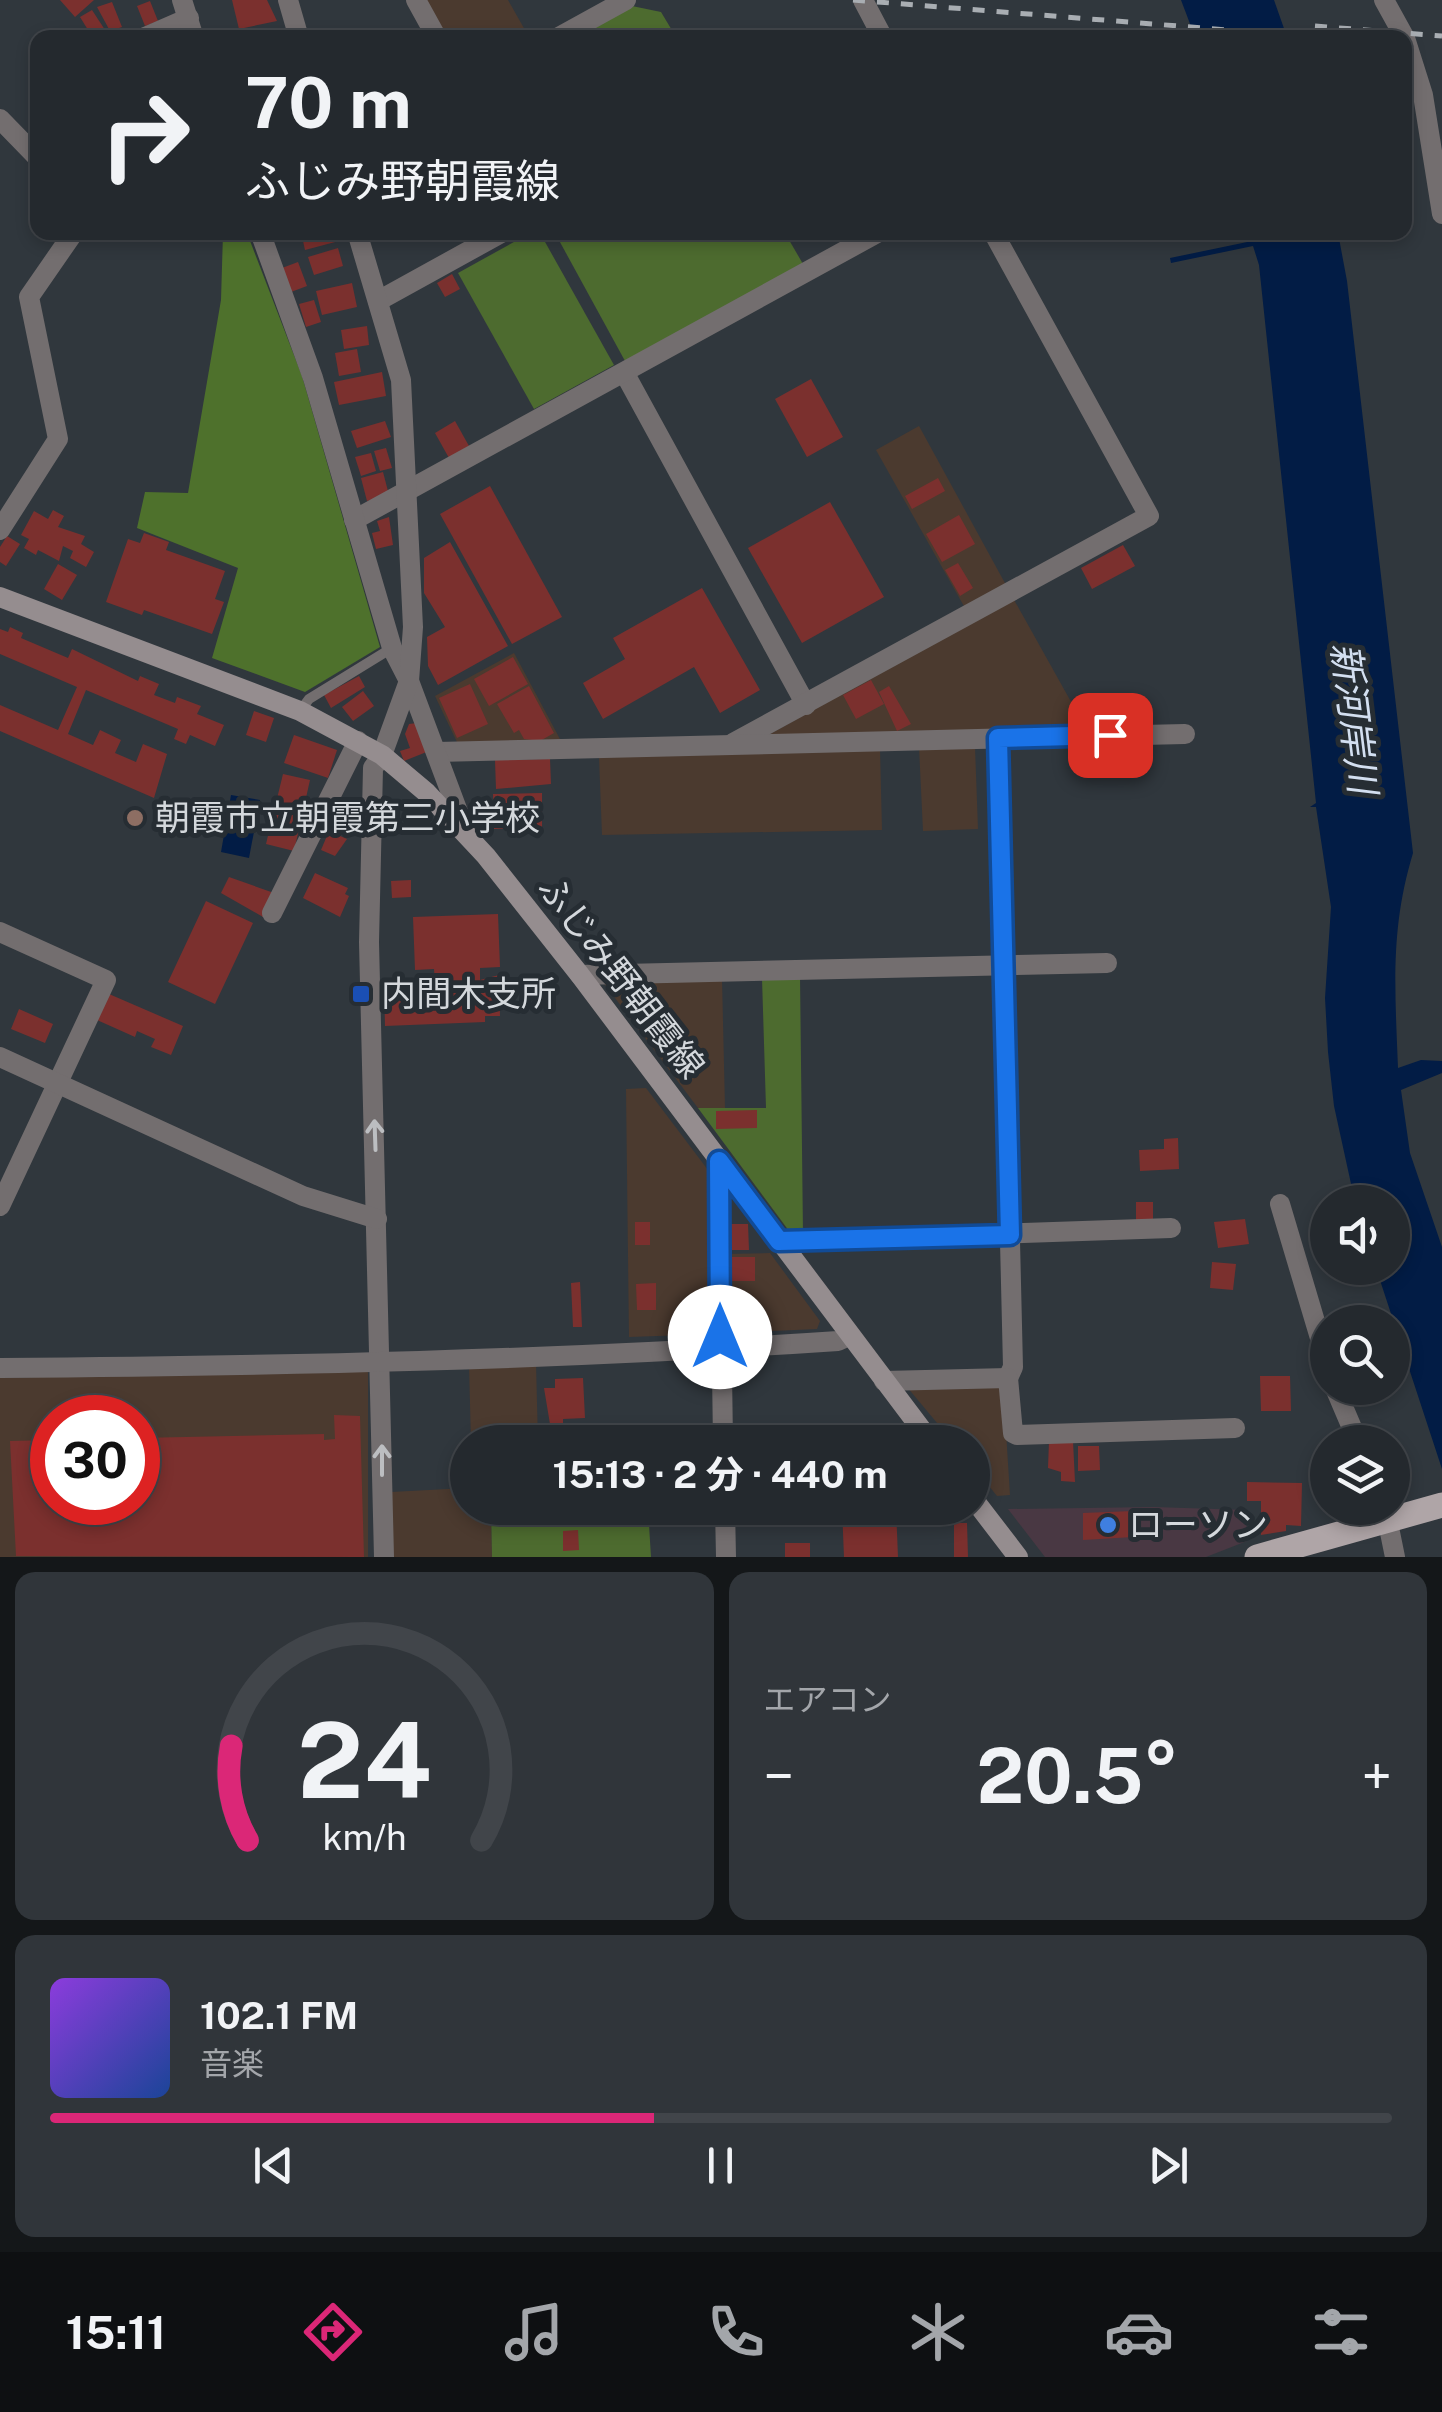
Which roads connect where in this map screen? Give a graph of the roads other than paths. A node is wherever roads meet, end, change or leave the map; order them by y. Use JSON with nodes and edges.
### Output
{"nodes":[{"id":1,"x":288,"y":0,"type":"edge"},
{"id":2,"x":416,"y":0,"type":"edge"},
{"id":3,"x":626,"y":0,"type":"edge"},
{"id":4,"x":862,"y":0,"type":"edge"},
{"id":5,"x":1384,"y":0,"type":"edge"},
{"id":6,"x":188,"y":18,"type":"edge"},
{"id":7,"x":161,"y":30,"type":"edge"},
{"id":8,"x":297,"y":30,"type":"edge"},
{"id":9,"x":433,"y":30,"type":"edge"},
{"id":10,"x":572,"y":30,"type":"edge"},
{"id":11,"x":879,"y":30,"type":"edge"},
{"id":12,"x":1401,"y":30,"type":"edge"},
{"id":13,"x":1412,"y":61,"type":"edge"},
{"id":14,"x":0,"y":118,"type":"edge"},
{"id":15,"x":30,"y":150,"type":"edge"},
{"id":16,"x":1442,"y":214,"type":"edge"},
{"id":17,"x":68,"y":240,"type":"edge"},
{"id":18,"x":263,"y":240,"type":"edge"},
{"id":19,"x":359,"y":240,"type":"edge"},
{"id":20,"x":489,"y":240,"type":"edge"},
{"id":21,"x":865,"y":240,"type":"edge"},
{"id":22,"x":997,"y":240,"type":"edge"},
{"id":23,"x":378,"y":301,"type":"junction"},
{"id":24,"x":625,"y":374,"type":"junction"},
{"id":25,"x":406,"y":492,"type":"junction"},
{"id":26,"x":354,"y":520,"type":"junction"},
{"id":27,"x":0,"y":530,"type":"edge"},
{"id":28,"x":0,"y":597,"type":"edge"},
{"id":29,"x":392,"y":648,"type":"junction"},
{"id":30,"x":410,"y":681,"type":"junction"},
{"id":31,"x":806,"y":705,"type":"junction"},
{"id":32,"x":300,"y":711,"type":"junction"},
{"id":33,"x":1185,"y":734,"type":"dead end"},
{"id":34,"x":998,"y":738,"type":"junction"},
{"id":35,"x":358,"y":740,"type":"junction"},
{"id":36,"x":733,"y":743,"type":"junction"},
{"id":37,"x":438,"y":752,"type":"junction"},
{"id":38,"x":382,"y":756,"type":"junction"},
{"id":39,"x":466,"y":832,"type":"junction"},
{"id":40,"x":272,"y":913,"type":"dead end"},
{"id":41,"x":0,"y":932,"type":"edge"},
{"id":42,"x":1107,"y":963,"type":"dead end"},
{"id":43,"x":1003,"y":966,"type":"junction"},
{"id":44,"x":580,"y":976,"type":"junction"},
{"id":45,"x":0,"y":1057,"type":"edge"},
{"id":46,"x":56,"y":1083,"type":"junction"},
{"id":47,"x":719,"y":1161,"type":"junction"},
{"id":48,"x":1280,"y":1204,"type":"dead end"},
{"id":49,"x":0,"y":1206,"type":"edge"},
{"id":50,"x":377,"y":1218,"type":"junction"},
{"id":51,"x":1170,"y":1228,"type":"dead end"},
{"id":52,"x":1010,"y":1235,"type":"junction"},
{"id":53,"x":779,"y":1241,"type":"junction"},
{"id":54,"x":1310,"y":1305,"type":"edge"},
{"id":55,"x":849,"y":1336,"type":"junction"},
{"id":56,"x":721,"y":1348,"type":"junction"},
{"id":57,"x":382,"y":1360,"type":"junction"},
{"id":58,"x":0,"y":1368,"type":"edge"},
{"id":59,"x":1008,"y":1378,"type":"junction"},
{"id":60,"x":884,"y":1381,"type":"junction"},
{"id":61,"x":723,"y":1425,"type":"edge"},
{"id":62,"x":918,"y":1425,"type":"edge"},
{"id":63,"x":1234,"y":1428,"type":"dead end"},
{"id":64,"x":1442,"y":1506,"type":"edge"},
{"id":65,"x":1410,"y":1512,"type":"edge"},
{"id":66,"x":990,"y":1520,"type":"edge"},
{"id":67,"x":725,"y":1525,"type":"edge"},
{"id":68,"x":1360,"y":1525,"type":"edge"},
{"id":69,"x":1393,"y":1525,"type":"edge"},
{"id":70,"x":1259,"y":1556,"type":"edge"},
{"id":71,"x":384,"y":1557,"type":"edge"},
{"id":72,"x":726,"y":1557,"type":"edge"},
{"id":73,"x":1018,"y":1557,"type":"edge"},
{"id":74,"x":1395,"y":1557,"type":"edge"}],
"edges":[{"from":1,"to":8,"type":"street"},
{"from":2,"to":9,"type":"street"},
{"from":3,"to":10,"type":"street"},
{"from":4,"to":11,"type":"street"},
{"from":5,"to":12,"type":"street"},
{"from":6,"to":7,"type":"street"},
{"from":13,"to":16,"type":"street"},
{"from":14,"to":15,"type":"street"},
{"from":17,"to":27,"type":"street"},
{"from":18,"to":26,"type":"street"},
{"from":19,"to":23,"type":"street"},
{"from":20,"to":23,"type":"street"},
{"from":21,"to":24,"type":"street"},
{"from":22,"to":31,"type":"street"},
{"from":23,"to":25,"type":"street"},
{"from":24,"to":25,"type":"street"},
{"from":24,"to":31,"type":"street"},
{"from":25,"to":26,"type":"street"},
{"from":25,"to":30,"type":"street"},
{"from":26,"to":29,"type":"street"},
{"from":28,"to":32,"type":"main road","name":"ふじみ野朝霞線"},
{"from":29,"to":30,"type":"street"},
{"from":29,"to":32,"type":"lane"},
{"from":30,"to":37,"type":"street"},
{"from":30,"to":38,"type":"street"},
{"from":31,"to":36,"type":"street"},
{"from":32,"to":35,"type":"main road","name":"ふじみ野朝霞線"},
{"from":33,"to":34,"type":"street"},
{"from":34,"to":36,"type":"street"},
{"from":34,"to":43,"type":"street"},
{"from":35,"to":38,"type":"main road","name":"ふじみ野朝霞線"},
{"from":35,"to":40,"type":"street"},
{"from":36,"to":37,"type":"street"},
{"from":37,"to":39,"type":"street"},
{"from":38,"to":39,"type":"main road","name":"ふじみ野朝霞線"},
{"from":50,"to":38,"type":"street","one_way":true},
{"from":39,"to":44,"type":"main road","name":"ふじみ野朝霞線"},
{"from":41,"to":46,"type":"street"},
{"from":42,"to":43,"type":"street"},
{"from":43,"to":44,"type":"street"},
{"from":43,"to":52,"type":"street"},
{"from":44,"to":47,"type":"main road","name":"ふじみ野朝霞線"},
{"from":45,"to":46,"type":"street"},
{"from":46,"to":49,"type":"street"},
{"from":46,"to":50,"type":"street"},
{"from":47,"to":53,"type":"main road","name":"ふじみ野朝霞線"},
{"from":47,"to":56,"type":"street"},
{"from":48,"to":54,"type":"street"},
{"from":50,"to":57,"type":"street"},
{"from":51,"to":52,"type":"street"},
{"from":52,"to":53,"type":"street"},
{"from":52,"to":59,"type":"street"},
{"from":53,"to":55,"type":"main road","name":"ふじみ野朝霞線"},
{"from":55,"to":56,"type":"street"},
{"from":55,"to":60,"type":"main road","name":"ふじみ野朝霞線"},
{"from":56,"to":57,"type":"street"},
{"from":56,"to":61,"type":"street"},
{"from":57,"to":58,"type":"street"},
{"from":71,"to":57,"type":"street","one_way":true},
{"from":59,"to":60,"type":"street"},
{"from":59,"to":63,"type":"street"},
{"from":60,"to":62,"type":"main road","name":"ふじみ野朝霞線"},
{"from":64,"to":65,"type":"main road"},
{"from":66,"to":73,"type":"main road"},
{"from":67,"to":72,"type":"street"},
{"from":68,"to":70,"type":"main road"},
{"from":69,"to":74,"type":"street"}]}
